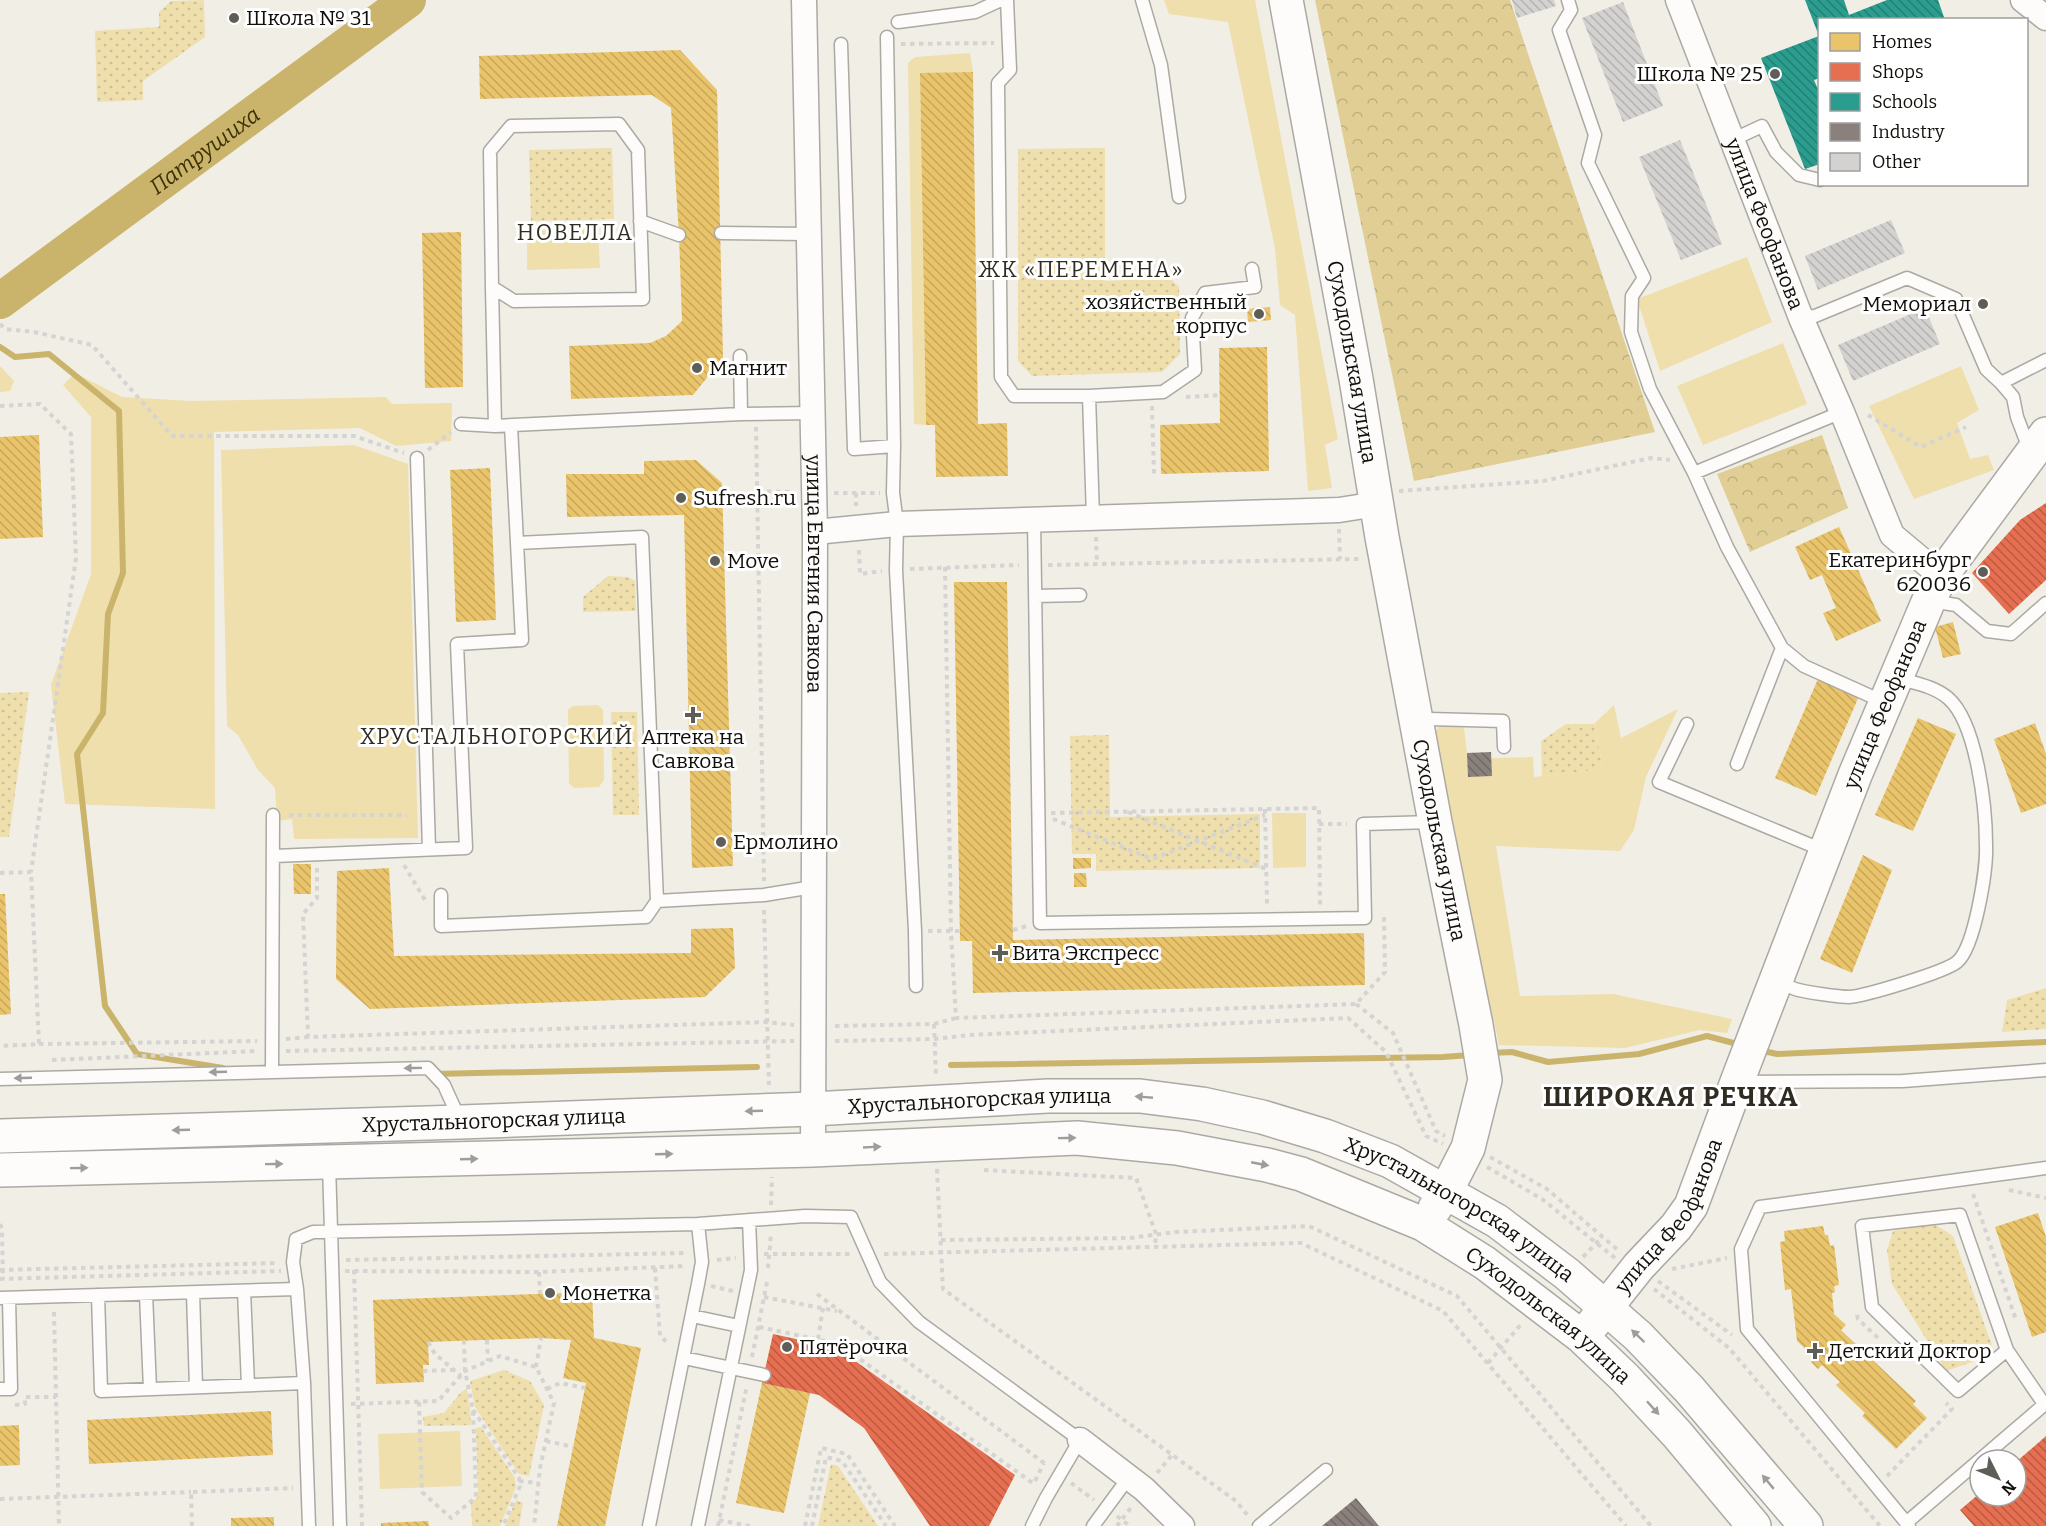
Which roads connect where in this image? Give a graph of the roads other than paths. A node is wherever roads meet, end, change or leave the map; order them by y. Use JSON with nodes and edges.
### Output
{"nodes":[{"id":1,"x":1001,"y":0,"type":"edge"},
{"id":2,"x":1007,"y":0,"type":"edge"},
{"id":3,"x":1142,"y":0,"type":"edge"},
{"id":4,"x":1286,"y":0,"type":"edge"},
{"id":5,"x":1568,"y":0,"type":"edge"},
{"id":6,"x":1678,"y":0,"type":"edge"},
{"id":7,"x":2023,"y":0,"type":"edge"},
{"id":8,"x":804,"y":1,"type":"edge"},
{"id":9,"x":2046,"y":18,"type":"edge"},
{"id":10,"x":898,"y":22,"type":"dead end"},
{"id":11,"x":893,"y":41,"type":"road end"},
{"id":12,"x":841,"y":44,"type":"dead end"},
{"id":13,"x":1731,"y":140,"type":"junction"},
{"id":14,"x":1818,"y":180,"type":"edge"},
{"id":15,"x":1179,"y":197,"type":"dead end"},
{"id":16,"x":640,"y":221,"type":"junction"},
{"id":17,"x":721,"y":233,"type":"dead end"},
{"id":18,"x":808,"y":234,"type":"junction"},
{"id":19,"x":679,"y":235,"type":"dead end"},
{"id":20,"x":1252,"y":269,"type":"dead end"},
{"id":21,"x":492,"y":287,"type":"junction"},
{"id":22,"x":1801,"y":318,"type":"junction"},
{"id":23,"x":740,"y":356,"type":"dead end"},
{"id":24,"x":2046,"y":360,"type":"edge"},
{"id":25,"x":2001,"y":383,"type":"junction"},
{"id":26,"x":1089,"y":396,"type":"junction"},
{"id":27,"x":1842,"y":412,"type":"junction"},
{"id":28,"x":811,"y":413,"type":"junction"},
{"id":29,"x":741,"y":414,"type":"junction"},
{"id":30,"x":461,"y":424,"type":"road end"},
{"id":31,"x":495,"y":426,"type":"junction"},
{"id":32,"x":511,"y":426,"type":"junction"},
{"id":33,"x":2041,"y":445,"type":"edge"},
{"id":34,"x":894,"y":446,"type":"junction"},
{"id":35,"x":417,"y":458,"type":"road end"},
{"id":36,"x":1691,"y":468,"type":"junction"},
{"id":37,"x":1376,"y":498,"type":"junction"},
{"id":38,"x":1093,"y":517,"type":"junction"},
{"id":39,"x":1034,"y":519,"type":"junction"},
{"id":40,"x":897,"y":524,"type":"junction"},
{"id":41,"x":815,"y":532,"type":"junction"},
{"id":42,"x":517,"y":543,"type":"junction"},
{"id":43,"x":1935,"y":588,"type":"junction"},
{"id":44,"x":1080,"y":595,"type":"dead end"},
{"id":45,"x":1035,"y":596,"type":"junction"},
{"id":46,"x":2046,"y":603,"type":"edge"},
{"id":47,"x":1782,"y":648,"type":"junction"},
{"id":48,"x":1892,"y":690,"type":"junction"},
{"id":49,"x":1418,"y":721,"type":"junction"},
{"id":50,"x":1687,"y":724,"type":"dead end"},
{"id":51,"x":1504,"y":747,"type":"dead end"},
{"id":52,"x":1737,"y":764,"type":"dead end"},
{"id":53,"x":273,"y":815,"type":"road end"},
{"id":54,"x":1435,"y":822,"type":"junction"},
{"id":55,"x":429,"y":849,"type":"junction"},
{"id":56,"x":1826,"y":851,"type":"junction"},
{"id":57,"x":274,"y":856,"type":"junction"},
{"id":58,"x":813,"y":887,"type":"junction"},
{"id":59,"x":441,"y":895,"type":"dead end"},
{"id":60,"x":657,"y":901,"type":"junction"},
{"id":61,"x":916,"y":986,"type":"dead end"},
{"id":62,"x":1771,"y":994,"type":"junction"},
{"id":63,"x":2046,"y":1070,"type":"edge"},
{"id":64,"x":272,"y":1071,"type":"junction"},
{"id":65,"x":1741,"y":1071,"type":"junction"},
{"id":66,"x":0,"y":1079,"type":"edge"},
{"id":67,"x":812,"y":1109,"type":"junction"},
{"id":68,"x":460,"y":1122,"type":"junction"},
{"id":69,"x":225,"y":1129,"type":"junction"},
{"id":70,"x":40,"y":1134,"type":"junction"},
{"id":71,"x":0,"y":1136,"type":"edge"},
{"id":72,"x":813,"y":1150,"type":"junction"},
{"id":73,"x":329,"y":1163,"type":"junction"},
{"id":74,"x":227,"y":1165,"type":"junction"},
{"id":75,"x":2046,"y":1168,"type":"edge"},
{"id":76,"x":35,"y":1169,"type":"junction"},
{"id":77,"x":0,"y":1170,"type":"edge"},
{"id":78,"x":1446,"y":1191,"type":"junction"},
{"id":79,"x":749,"y":1220,"type":"junction"},
{"id":80,"x":698,"y":1224,"type":"junction"},
{"id":81,"x":1423,"y":1224,"type":"junction"},
{"id":82,"x":330,"y":1230,"type":"junction"},
{"id":83,"x":297,"y":1289,"type":"junction"},
{"id":84,"x":244,"y":1291,"type":"junction"},
{"id":85,"x":193,"y":1293,"type":"junction"},
{"id":86,"x":146,"y":1294,"type":"junction"},
{"id":87,"x":98,"y":1295,"type":"junction"},
{"id":88,"x":4,"y":1298,"type":"edge"},
{"id":89,"x":1607,"y":1309,"type":"junction"},
{"id":90,"x":692,"y":1316,"type":"junction"},
{"id":91,"x":740,"y":1326,"type":"junction"},
{"id":92,"x":1582,"y":1337,"type":"junction"},
{"id":93,"x":2007,"y":1350,"type":"junction"},
{"id":94,"x":684,"y":1358,"type":"junction"},
{"id":95,"x":730,"y":1368,"type":"junction"},
{"id":96,"x":764,"y":1376,"type":"dead end"},
{"id":97,"x":304,"y":1383,"type":"junction"},
{"id":98,"x":248,"y":1385,"type":"junction"},
{"id":99,"x":196,"y":1387,"type":"junction"},
{"id":100,"x":0,"y":1389,"type":"edge"},
{"id":101,"x":150,"y":1389,"type":"junction"},
{"id":102,"x":2045,"y":1403,"type":"edge"},
{"id":103,"x":1080,"y":1440,"type":"junction"},
{"id":104,"x":1326,"y":1470,"type":"dead end"},
{"id":105,"x":1130,"y":1477,"type":"junction"},
{"id":106,"x":1908,"y":1525,"type":"edge"},
{"id":107,"x":309,"y":1526,"type":"edge"},
{"id":108,"x":340,"y":1526,"type":"edge"},
{"id":109,"x":650,"y":1526,"type":"edge"},
{"id":110,"x":698,"y":1526,"type":"edge"},
{"id":111,"x":1032,"y":1526,"type":"edge"},
{"id":112,"x":1093,"y":1526,"type":"edge"},
{"id":113,"x":1182,"y":1526,"type":"edge"},
{"id":114,"x":1257,"y":1526,"type":"edge"},
{"id":115,"x":1754,"y":1526,"type":"edge"},
{"id":116,"x":1806,"y":1526,"type":"edge"}],
"edges":[{"from":1,"to":10,"type":"lane"},
{"from":2,"to":26,"type":"lane"},
{"from":3,"to":15,"type":"lane"},
{"from":4,"to":37,"type":"street","name":"Суходольская улица"},
{"from":5,"to":36,"type":"lane"},
{"from":6,"to":13,"type":"street","name":"улица Феофанова"},
{"from":7,"to":9,"type":"street"},
{"from":8,"to":18,"type":"street","name":"улица Евгения Савкова"},
{"from":11,"to":34,"type":"lane"},
{"from":12,"to":34,"type":"lane"},
{"from":13,"to":14,"type":"lane"},
{"from":13,"to":22,"type":"street","name":"улица Феофанова"},
{"from":16,"to":19,"type":"lane"},
{"from":16,"to":21,"type":"lane"},
{"from":16,"to":21,"type":"lane"},
{"from":17,"to":18,"type":"lane"},
{"from":18,"to":28,"type":"street","name":"улица Евгения Савкова"},
{"from":20,"to":26,"type":"lane"},
{"from":21,"to":31,"type":"lane"},
{"from":22,"to":25,"type":"lane"},
{"from":22,"to":27,"type":"street","name":"улица Феофанова"},
{"from":23,"to":29,"type":"lane"},
{"from":24,"to":25,"type":"lane"},
{"from":25,"to":33,"type":"lane"},
{"from":26,"to":38,"type":"lane"},
{"from":27,"to":36,"type":"lane"},
{"from":27,"to":43,"type":"street","name":"улица Феофанова"},
{"from":28,"to":29,"type":"lane"},
{"from":28,"to":41,"type":"street","name":"улица Евгения Савкова"},
{"from":29,"to":32,"type":"lane"},
{"from":30,"to":31,"type":"lane"},
{"from":31,"to":32,"type":"lane"},
{"from":32,"to":42,"type":"lane"},
{"from":33,"to":43,"type":"street"},
{"from":34,"to":40,"type":"lane"},
{"from":35,"to":55,"type":"lane"},
{"from":36,"to":47,"type":"lane"},
{"from":37,"to":38,"type":"street"},
{"from":37,"to":49,"type":"street","name":"Суходольская улица"},
{"from":38,"to":39,"type":"street"},
{"from":39,"to":40,"type":"street"},
{"from":39,"to":45,"type":"lane"},
{"from":40,"to":41,"type":"street"},
{"from":40,"to":61,"type":"lane"},
{"from":41,"to":58,"type":"street","name":"улица Евгения Савкова"},
{"from":42,"to":55,"type":"lane"},
{"from":42,"to":60,"type":"lane"},
{"from":43,"to":46,"type":"lane"},
{"from":43,"to":48,"type":"street","name":"улица Феофанова"},
{"from":44,"to":45,"type":"lane"},
{"from":45,"to":54,"type":"lane"},
{"from":47,"to":48,"type":"lane"},
{"from":47,"to":52,"type":"lane"},
{"from":48,"to":56,"type":"street","name":"улица Феофанова"},
{"from":48,"to":62,"type":"lane"},
{"from":49,"to":51,"type":"lane"},
{"from":49,"to":54,"type":"street","name":"Суходольская улица"},
{"from":50,"to":56,"type":"lane"},
{"from":53,"to":57,"type":"lane"},
{"from":54,"to":78,"type":"street","name":"Суходольская улица"},
{"from":55,"to":57,"type":"lane"},
{"from":56,"to":62,"type":"street","name":"улица Феофанова"},
{"from":57,"to":64,"type":"lane"},
{"from":58,"to":60,"type":"lane"},
{"from":58,"to":67,"type":"street","name":"улица Евгения Савкова"},
{"from":59,"to":60,"type":"lane"},
{"from":62,"to":65,"type":"street","name":"улица Феофанова"},
{"from":63,"to":65,"type":"lane"},
{"from":64,"to":66,"type":"lane","one_way":true},
{"from":68,"to":64,"type":"lane","one_way":true},
{"from":65,"to":89,"type":"street","name":"улица Феофанова"},
{"from":67,"to":68,"type":"street","name":"Хрустальногорская улица","one_way":true},
{"from":67,"to":72,"type":"street","name":"улица Евгения Савкова"},
{"from":78,"to":67,"type":"street","name":"Хрустальногорская улица","one_way":true},
{"from":68,"to":69,"type":"street","name":"Хрустальногорская улица"},
{"from":69,"to":70,"type":"street","name":"Хрустальногорская улица","one_way":true},
{"from":69,"to":74,"type":"street"},
{"from":70,"to":71,"type":"street","name":"Хрустальногорская улица"},
{"from":70,"to":76,"type":"street"},
{"from":73,"to":72,"type":"street","name":"Хрустальногорская улица","one_way":true},
{"from":72,"to":81,"type":"street","name":"Хрустальногорская улица","one_way":true},
{"from":74,"to":73,"type":"street","name":"Хрустальногорская улица","one_way":true},
{"from":73,"to":82,"type":"lane"},
{"from":76,"to":74,"type":"street","name":"Хрустальногорская улица","one_way":true},
{"from":75,"to":106,"type":"lane"},
{"from":76,"to":77,"type":"street","name":"Хрустальногорская улица"},
{"from":78,"to":81,"type":"street","name":"Суходольская улица"},
{"from":78,"to":89,"type":"street","name":"Хрустальногорская улица"},
{"from":79,"to":80,"type":"lane"},
{"from":79,"to":91,"type":"lane"},
{"from":79,"to":103,"type":"lane"},
{"from":80,"to":82,"type":"lane"},
{"from":80,"to":90,"type":"lane"},
{"from":81,"to":92,"type":"street","name":"Суходольская улица"},
{"from":82,"to":83,"type":"lane"},
{"from":82,"to":108,"type":"lane"},
{"from":83,"to":84,"type":"lane"},
{"from":83,"to":97,"type":"lane"},
{"from":84,"to":85,"type":"lane"},
{"from":84,"to":98,"type":"lane"},
{"from":85,"to":86,"type":"lane"},
{"from":85,"to":99,"type":"lane"},
{"from":86,"to":87,"type":"lane"},
{"from":86,"to":101,"type":"lane"},
{"from":87,"to":88,"type":"lane"},
{"from":87,"to":101,"type":"lane"},
{"from":88,"to":100,"type":"lane"},
{"from":89,"to":92,"type":"street","name":"улица Феофанова"},
{"from":116,"to":89,"type":"street","name":"Хрустальногорская улица","one_way":true},
{"from":90,"to":91,"type":"lane"},
{"from":90,"to":94,"type":"lane"},
{"from":91,"to":95,"type":"lane"},
{"from":92,"to":115,"type":"street","name":"Суходольская улица","one_way":true},
{"from":93,"to":93,"type":"lane"},
{"from":93,"to":102,"type":"lane"},
{"from":94,"to":95,"type":"lane"},
{"from":94,"to":109,"type":"lane"},
{"from":95,"to":96,"type":"lane"},
{"from":95,"to":110,"type":"lane"},
{"from":97,"to":98,"type":"lane"},
{"from":97,"to":107,"type":"lane"},
{"from":98,"to":99,"type":"lane"},
{"from":99,"to":101,"type":"lane"},
{"from":102,"to":106,"type":"lane"},
{"from":103,"to":105,"type":"street"},
{"from":103,"to":111,"type":"lane"},
{"from":104,"to":114,"type":"lane"},
{"from":105,"to":112,"type":"lane"},
{"from":105,"to":113,"type":"street"}]}
